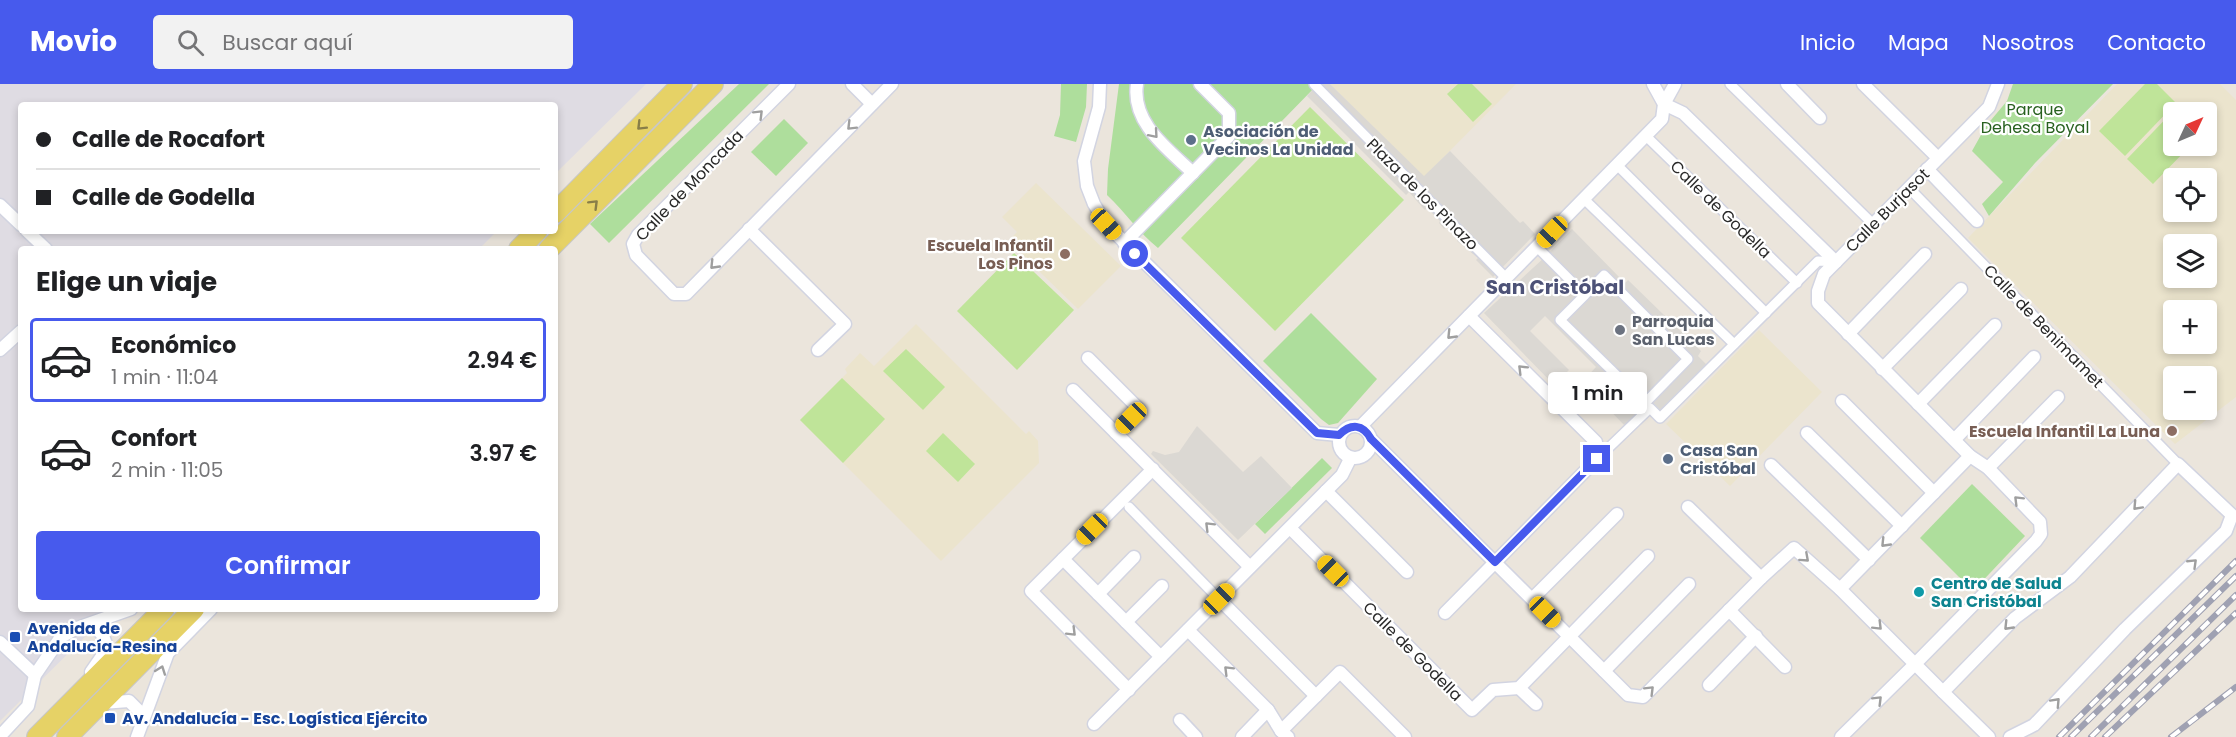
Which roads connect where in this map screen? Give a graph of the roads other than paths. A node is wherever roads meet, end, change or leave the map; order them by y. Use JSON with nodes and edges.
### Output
{"nodes":[{"id":1,"x":682,"y":84,"type":"edge"},
{"id":2,"x":713,"y":84,"type":"edge"},
{"id":3,"x":789,"y":84,"type":"edge"},
{"id":4,"x":852,"y":84,"type":"edge"},
{"id":5,"x":892,"y":84,"type":"edge"},
{"id":6,"x":1100,"y":84,"type":"edge"},
{"id":7,"x":1137,"y":84,"type":"edge"},
{"id":8,"x":1200,"y":84,"type":"edge"},
{"id":9,"x":1314,"y":84,"type":"edge"},
{"id":10,"x":1653,"y":84,"type":"edge"},
{"id":11,"x":1675,"y":84,"type":"edge"},
{"id":12,"x":1730,"y":84,"type":"edge"},
{"id":13,"x":1786,"y":84,"type":"edge"},
{"id":14,"x":1863,"y":84,"type":"edge"},
{"id":15,"x":1998,"y":84,"type":"edge"},
{"id":16,"x":872,"y":104,"type":"junction"},
{"id":17,"x":1664,"y":104,"type":"junction"},
{"id":18,"x":1820,"y":118,"type":"dead end"},
{"id":19,"x":1646,"y":136,"type":"junction"},
{"id":20,"x":1938,"y":158,"type":"junction"},
{"id":21,"x":1617,"y":165,"type":"junction"},
{"id":22,"x":1927,"y":170,"type":"junction"},
{"id":23,"x":1193,"y":173,"type":"junction"},
{"id":24,"x":1909,"y":188,"type":"junction"},
{"id":25,"x":1584,"y":199,"type":"junction"},
{"id":26,"x":0,"y":205,"type":"edge"},
{"id":27,"x":558,"y":210,"type":"edge"},
{"id":28,"x":1977,"y":221,"type":"dead end"},
{"id":29,"x":18,"y":222,"type":"edge"},
{"id":30,"x":1873,"y":224,"type":"junction"},
{"id":31,"x":749,"y":229,"type":"junction"},
{"id":32,"x":30,"y":234,"type":"edge"},
{"id":33,"x":534,"y":234,"type":"edge"},
{"id":34,"x":1124,"y":243,"type":"junction"},
{"id":35,"x":43,"y":246,"type":"edge"},
{"id":36,"x":522,"y":246,"type":"edge"},
{"id":37,"x":552,"y":246,"type":"edge"},
{"id":38,"x":1537,"y":247,"type":"junction"},
{"id":39,"x":1925,"y":254,"type":"dead end"},
{"id":40,"x":1836,"y":261,"type":"junction"},
{"id":41,"x":1506,"y":278,"type":"junction"},
{"id":42,"x":1797,"y":283,"type":"junction"},
{"id":43,"x":1961,"y":289,"type":"dead end"},
{"id":44,"x":1585,"y":295,"type":"junction"},
{"id":45,"x":1766,"y":313,"type":"junction"},
{"id":46,"x":1469,"y":316,"type":"junction"},
{"id":47,"x":1995,"y":325,"type":"dead end"},
{"id":48,"x":1848,"y":334,"type":"junction"},
{"id":49,"x":18,"y":335,"type":"edge"},
{"id":50,"x":1734,"y":344,"type":"junction"},
{"id":51,"x":0,"y":350,"type":"edge"},
{"id":52,"x":818,"y":350,"type":"dead end"},
{"id":53,"x":2034,"y":357,"type":"dead end"},
{"id":54,"x":1088,"y":358,"type":"dead end"},
{"id":55,"x":1882,"y":369,"type":"junction"},
{"id":56,"x":1073,"y":390,"type":"dead end"},
{"id":57,"x":2058,"y":397,"type":"dead end"},
{"id":58,"x":1842,"y":401,"type":"dead end"},
{"id":59,"x":1918,"y":404,"type":"junction"},
{"id":60,"x":1648,"y":405,"type":"junction"},
{"id":61,"x":1360,"y":427,"type":"junction"},
{"id":62,"x":1116,"y":432,"type":"junction"},
{"id":63,"x":1807,"y":433,"type":"dead end"},
{"id":64,"x":1339,"y":435,"type":"junction"},
{"id":65,"x":1371,"y":439,"type":"junction"},
{"id":66,"x":1955,"y":439,"type":"junction"},
{"id":67,"x":1971,"y":456,"type":"junction"},
{"id":68,"x":1350,"y":459,"type":"junction"},
{"id":69,"x":1597,"y":459,"type":"junction"},
{"id":70,"x":2178,"y":464,"type":"junction"},
{"id":71,"x":1771,"y":465,"type":"dead end"},
{"id":72,"x":1988,"y":468,"type":"junction"},
{"id":73,"x":1153,"y":469,"type":"junction"},
{"id":74,"x":1326,"y":491,"type":"junction"},
{"id":75,"x":1934,"y":493,"type":"junction"},
{"id":76,"x":1129,"y":507,"type":"dead end"},
{"id":77,"x":1688,"y":507,"type":"dead end"},
{"id":78,"x":1617,"y":514,"type":"dead end"},
{"id":79,"x":2234,"y":514,"type":"edge"},
{"id":80,"x":1902,"y":526,"type":"junction"},
{"id":81,"x":1290,"y":528,"type":"junction"},
{"id":82,"x":1648,"y":556,"type":"dead end"},
{"id":83,"x":1134,"y":557,"type":"dead end"},
{"id":84,"x":1063,"y":559,"type":"junction"},
{"id":85,"x":1869,"y":560,"type":"junction"},
{"id":86,"x":1495,"y":562,"type":"junction"},
{"id":87,"x":1250,"y":567,"type":"junction"},
{"id":88,"x":1407,"y":572,"type":"dead end"},
{"id":89,"x":1761,"y":578,"type":"junction"},
{"id":90,"x":1689,"y":584,"type":"dead end"},
{"id":91,"x":1162,"y":586,"type":"dead end"},
{"id":92,"x":1840,"y":589,"type":"junction"},
{"id":93,"x":1098,"y":594,"type":"junction"},
{"id":94,"x":1216,"y":595,"type":"junction"},
{"id":95,"x":1532,"y":599,"type":"junction"},
{"id":96,"x":1729,"y":610,"type":"junction"},
{"id":97,"x":123,"y":612,"type":"edge"},
{"id":98,"x":161,"y":612,"type":"edge"},
{"id":99,"x":191,"y":612,"type":"edge"},
{"id":100,"x":208,"y":612,"type":"edge"},
{"id":101,"x":1445,"y":613,"type":"dead end"},
{"id":102,"x":1126,"y":622,"type":"junction"},
{"id":103,"x":85,"y":626,"type":"junction"},
{"id":104,"x":1188,"y":630,"type":"junction"},
{"id":105,"x":1569,"y":636,"type":"junction"},
{"id":106,"x":1756,"y":636,"type":"junction"},
{"id":107,"x":0,"y":642,"type":"edge"},
{"id":108,"x":1161,"y":657,"type":"junction"},
{"id":109,"x":1915,"y":664,"type":"junction"},
{"id":110,"x":1785,"y":667,"type":"dead end"},
{"id":111,"x":1604,"y":671,"type":"junction"},
{"id":112,"x":35,"y":675,"type":"junction"},
{"id":113,"x":1709,"y":685,"type":"dead end"},
{"id":114,"x":1519,"y":688,"type":"junction"},
{"id":115,"x":1129,"y":690,"type":"junction"},
{"id":116,"x":1943,"y":692,"type":"junction"},
{"id":117,"x":1316,"y":696,"type":"junction"},
{"id":118,"x":100,"y":704,"type":"junction"},
{"id":119,"x":1536,"y":704,"type":"dead end"},
{"id":120,"x":1268,"y":710,"type":"junction"},
{"id":121,"x":1180,"y":720,"type":"dead end"},
{"id":122,"x":1094,"y":724,"type":"dead end"},
{"id":123,"x":139,"y":731,"type":"edge"},
{"id":124,"x":1285,"y":734,"type":"edge"},
{"id":125,"x":0,"y":736,"type":"edge"},
{"id":126,"x":30,"y":737,"type":"edge"},
{"id":127,"x":37,"y":737,"type":"edge"},
{"id":128,"x":67,"y":737,"type":"edge"},
{"id":129,"x":1196,"y":737,"type":"edge"},
{"id":130,"x":1242,"y":737,"type":"edge"},
{"id":131,"x":1405,"y":737,"type":"edge"},
{"id":132,"x":1841,"y":737,"type":"edge"},
{"id":133,"x":1989,"y":737,"type":"edge"},
{"id":134,"x":2010,"y":737,"type":"edge"}],
"edges":[{"from":1,"to":27,"type":"main road","one_way":true},
{"from":37,"to":2,"type":"main road","one_way":true},
{"from":31,"to":3,"type":"street","name":"Calle de Moncada","one_way":true},
{"from":4,"to":16,"type":"street"},
{"from":5,"to":16,"type":"street","name":"Calle de Moncada"},
{"from":6,"to":34,"type":"street"},
{"from":7,"to":23,"type":"street","one_way":true},
{"from":8,"to":23,"type":"street"},
{"from":9,"to":41,"type":"street","name":"Plaza de los Pinazo"},
{"from":10,"to":17,"type":"street"},
{"from":11,"to":17,"type":"street"},
{"from":12,"to":30,"type":"street"},
{"from":13,"to":18,"type":"street"},
{"from":14,"to":20,"type":"street","name":"Calle Burjasot"},
{"from":15,"to":20,"type":"street","name":"Calle Burjasot"},
{"from":16,"to":31,"type":"street","name":"Calle de Moncada","one_way":true},
{"from":17,"to":19,"type":"street"},
{"from":17,"to":40,"type":"street"},
{"from":19,"to":21,"type":"street"},
{"from":19,"to":42,"type":"street","name":"Calle de Godella"},
{"from":20,"to":22,"type":"street","name":"Calle Burjasot"},
{"from":21,"to":25,"type":"street"},
{"from":21,"to":45,"type":"street"},
{"from":22,"to":24,"type":"street","name":"Calle Burjasot"},
{"from":22,"to":28,"type":"street"},
{"from":23,"to":34,"type":"street"},
{"from":24,"to":30,"type":"street","name":"Calle Burjasot"},
{"from":24,"to":70,"type":"street","name":"Calle de Benimamet"},
{"from":25,"to":38,"type":"street"},
{"from":25,"to":50,"type":"street"},
{"from":26,"to":29,"type":"street"},
{"from":30,"to":40,"type":"street","name":"Calle Burjasot"},
{"from":31,"to":52,"type":"street"},
{"from":32,"to":35,"type":"street"},
{"from":33,"to":36,"type":"main road"},
{"from":34,"to":64,"type":"street"},
{"from":38,"to":41,"type":"street"},
{"from":38,"to":44,"type":"street"},
{"from":39,"to":48,"type":"street"},
{"from":40,"to":42,"type":"street"},
{"from":40,"to":48,"type":"street"},
{"from":41,"to":46,"type":"street"},
{"from":42,"to":45,"type":"street"},
{"from":43,"to":55,"type":"street","name":"Calle de Benimamet"},
{"from":44,"to":60,"type":"street"},
{"from":44,"to":60,"type":"street"},
{"from":45,"to":50,"type":"street"},
{"from":46,"to":61,"type":"street","one_way":true},
{"from":69,"to":46,"type":"street","one_way":true},
{"from":47,"to":59,"type":"street"},
{"from":48,"to":55,"type":"street"},
{"from":49,"to":51,"type":"street"},
{"from":50,"to":60,"type":"street"},
{"from":53,"to":66,"type":"street","name":"Calle de Benimamet"},
{"from":54,"to":62,"type":"street"},
{"from":55,"to":59,"type":"street"},
{"from":56,"to":62,"type":"street"},
{"from":57,"to":72,"type":"street"},
{"from":58,"to":75,"type":"street"},
{"from":59,"to":66,"type":"street"},
{"from":60,"to":69,"type":"street"},
{"from":61,"to":64,"type":"street"},
{"from":61,"to":65,"type":"street"},
{"from":62,"to":73,"type":"street"},
{"from":63,"to":80,"type":"street"},
{"from":64,"to":68,"type":"street"},
{"from":65,"to":68,"type":"street"},
{"from":65,"to":86,"type":"street"},
{"from":66,"to":67,"type":"street"},
{"from":67,"to":72,"type":"street"},
{"from":67,"to":75,"type":"street"},
{"from":68,"to":74,"type":"street"},
{"from":69,"to":86,"type":"street"},
{"from":70,"to":79,"type":"street","name":"Calle de Benimamet"},
{"from":70,"to":116,"type":"street","one_way":true},
{"from":71,"to":85,"type":"street"},
{"from":109,"to":72,"type":"street","one_way":true},
{"from":73,"to":84,"type":"street"},
{"from":87,"to":73,"type":"street","one_way":true},
{"from":74,"to":81,"type":"street"},
{"from":74,"to":88,"type":"street"},
{"from":75,"to":80,"type":"street"},
{"from":76,"to":94,"type":"street"},
{"from":77,"to":89,"type":"street"},
{"from":78,"to":95,"type":"street"},
{"from":134,"to":79,"type":"street","name":"Calle de Benimamet","one_way":true},
{"from":80,"to":85,"type":"street","one_way":true},
{"from":81,"to":87,"type":"street"},
{"from":81,"to":114,"type":"street","name":"Calle de Godella"},
{"from":82,"to":105,"type":"street"},
{"from":83,"to":93,"type":"street"},
{"from":84,"to":93,"type":"street"},
{"from":84,"to":115,"type":"street","one_way":true},
{"from":85,"to":92,"type":"street"},
{"from":86,"to":95,"type":"street"},
{"from":86,"to":101,"type":"street"},
{"from":87,"to":94,"type":"street"},
{"from":89,"to":92,"type":"street","one_way":true},
{"from":89,"to":96,"type":"street"},
{"from":90,"to":111,"type":"street"},
{"from":91,"to":102,"type":"street"},
{"from":92,"to":109,"type":"street","one_way":true},
{"from":93,"to":102,"type":"street"},
{"from":94,"to":104,"type":"street"},
{"from":94,"to":117,"type":"street"},
{"from":95,"to":105,"type":"street"},
{"from":96,"to":106,"type":"street"},
{"from":111,"to":96,"type":"street","one_way":true},
{"from":97,"to":103,"type":"street"},
{"from":98,"to":127,"type":"main road"},
{"from":99,"to":118,"type":"main road"},
{"from":123,"to":100,"type":"street","one_way":true},
{"from":102,"to":108,"type":"street"},
{"from":103,"to":112,"type":"street"},
{"from":103,"to":126,"type":"street"},
{"from":104,"to":108,"type":"street"},
{"from":120,"to":104,"type":"street","one_way":true},
{"from":105,"to":111,"type":"street"},
{"from":105,"to":114,"type":"street"},
{"from":106,"to":110,"type":"street"},
{"from":106,"to":113,"type":"street"},
{"from":107,"to":112,"type":"street"},
{"from":108,"to":115,"type":"street"},
{"from":109,"to":116,"type":"street"},
{"from":132,"to":109,"type":"street","one_way":true},
{"from":112,"to":125,"type":"street"},
{"from":114,"to":119,"type":"street"},
{"from":115,"to":122,"type":"street"},
{"from":116,"to":133,"type":"street"},
{"from":117,"to":124,"type":"street"},
{"from":117,"to":131,"type":"street"},
{"from":118,"to":123,"type":"street"},
{"from":118,"to":128,"type":"main road"},
{"from":120,"to":124,"type":"street"},
{"from":120,"to":130,"type":"street"},
{"from":121,"to":129,"type":"street"}]}
